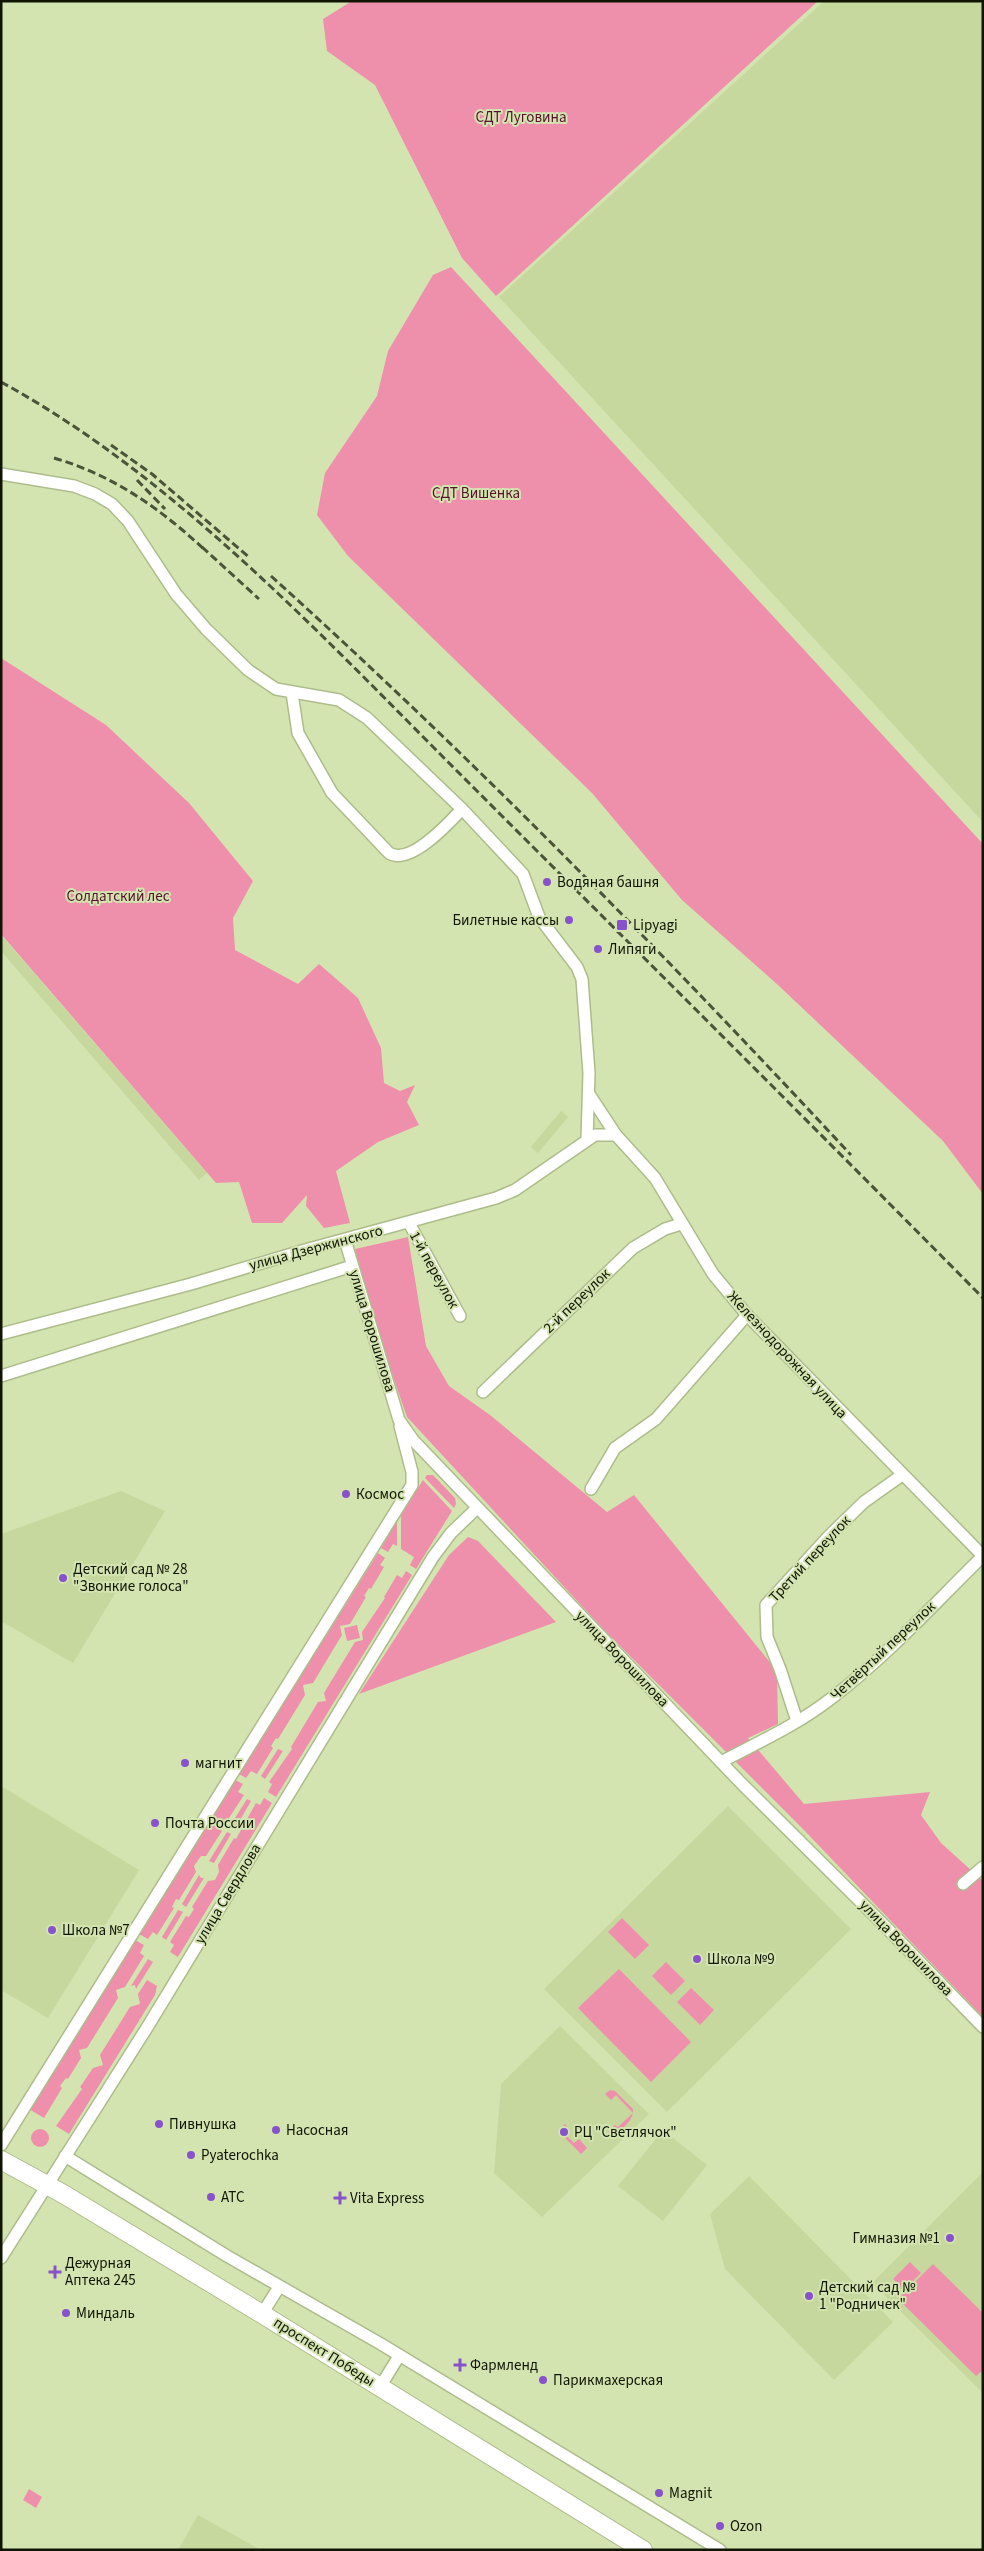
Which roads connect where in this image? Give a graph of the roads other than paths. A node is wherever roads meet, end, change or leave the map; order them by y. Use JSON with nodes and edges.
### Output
{"nodes":[{"id":1,"x":1,"y":474,"type":"edge"},
{"id":2,"x":292,"y":693,"type":"junction"},
{"id":3,"x":462,"y":809,"type":"junction"},
{"id":4,"x":589,"y":1094,"type":"junction"},
{"id":5,"x":616,"y":1135,"type":"junction"},
{"id":6,"x":587,"y":1140,"type":"junction"},
{"id":7,"x":409,"y":1223,"type":"junction"},
{"id":8,"x":681,"y":1224,"type":"junction"},
{"id":9,"x":345,"y":1240,"type":"junction"},
{"id":10,"x":352,"y":1266,"type":"junction"},
{"id":11,"x":747,"y":1315,"type":"junction"},
{"id":12,"x":460,"y":1316,"type":"dead end"},
{"id":13,"x":1,"y":1334,"type":"edge"},
{"id":14,"x":1,"y":1376,"type":"edge"},
{"id":15,"x":483,"y":1392,"type":"dead end"},
{"id":16,"x":399,"y":1420,"type":"junction"},
{"id":17,"x":902,"y":1475,"type":"junction"},
{"id":18,"x":591,"y":1489,"type":"dead end"},
{"id":19,"x":477,"y":1508,"type":"junction"},
{"id":20,"x":983,"y":1556,"type":"edge"},
{"id":21,"x":797,"y":1721,"type":"junction"},
{"id":22,"x":721,"y":1762,"type":"junction"},
{"id":23,"x":983,"y":1867,"type":"edge"},
{"id":24,"x":963,"y":1884,"type":"dead end"},
{"id":25,"x":983,"y":2028,"type":"edge"},
{"id":26,"x":1,"y":2145,"type":"edge"},
{"id":27,"x":65,"y":2156,"type":"junction"},
{"id":28,"x":1,"y":2160,"type":"edge"},
{"id":29,"x":46,"y":2184,"type":"junction"},
{"id":30,"x":1,"y":2258,"type":"edge"},
{"id":31,"x":279,"y":2287,"type":"junction"},
{"id":32,"x":262,"y":2314,"type":"junction"},
{"id":33,"x":400,"y":2356,"type":"junction"},
{"id":34,"x":380,"y":2387,"type":"junction"},
{"id":35,"x":642,"y":2550,"type":"edge"},
{"id":36,"x":720,"y":2550,"type":"edge"}],
"edges":[{"from":1,"to":2,"type":"street"},
{"from":2,"to":3,"type":"street"},
{"from":2,"to":3,"type":"street"},
{"from":3,"to":4,"type":"street"},
{"from":4,"to":5,"type":"street","name":"Железнодорожная улица"},
{"from":4,"to":6,"type":"street"},
{"from":5,"to":6,"type":"street","name":"улица Дзержинского"},
{"from":5,"to":8,"type":"street","name":"Железнодорожная улица"},
{"from":6,"to":7,"type":"street","name":"улица Дзержинского"},
{"from":7,"to":9,"type":"street","name":"улица Дзержинского"},
{"from":7,"to":12,"type":"street","name":"1-й переулок"},
{"from":8,"to":11,"type":"street","name":"Железнодорожная улица"},
{"from":8,"to":15,"type":"street","name":"2-й переулок"},
{"from":9,"to":10,"type":"street","name":"улица Ворошилова"},
{"from":9,"to":13,"type":"street","name":"улица Дзержинского"},
{"from":10,"to":14,"type":"street","name":"улица Дзержинского"},
{"from":10,"to":16,"type":"street","name":"улица Ворошилова"},
{"from":11,"to":17,"type":"street","name":"Железнодорожная улица"},
{"from":11,"to":18,"type":"street"},
{"from":16,"to":19,"type":"street","name":"улица Ворошилова"},
{"from":16,"to":26,"type":"street"},
{"from":17,"to":20,"type":"street","name":"Железнодорожная улица"},
{"from":17,"to":21,"type":"street","name":"Третий переулок"},
{"from":19,"to":22,"type":"street","name":"улица Ворошилова"},
{"from":19,"to":27,"type":"street","name":"улица Свердлова"},
{"from":20,"to":21,"type":"street","name":"Четвёртый переулок"},
{"from":21,"to":22,"type":"street","name":"Четвёртый переулок"},
{"from":22,"to":25,"type":"street","name":"улица Ворошилова"},
{"from":23,"to":24,"type":"street"},
{"from":27,"to":29,"type":"street","name":"улица Свердлова"},
{"from":27,"to":31,"type":"street"},
{"from":28,"to":29,"type":"main road","name":"проспект Победы"},
{"from":29,"to":30,"type":"street","name":"улица Свердлова"},
{"from":29,"to":32,"type":"main road","name":"проспект Победы"},
{"from":31,"to":32,"type":"street"},
{"from":31,"to":33,"type":"street"},
{"from":32,"to":34,"type":"main road","name":"проспект Победы"},
{"from":33,"to":34,"type":"street"},
{"from":33,"to":36,"type":"street"},
{"from":34,"to":35,"type":"main road","name":"проспект Победы"}]}
